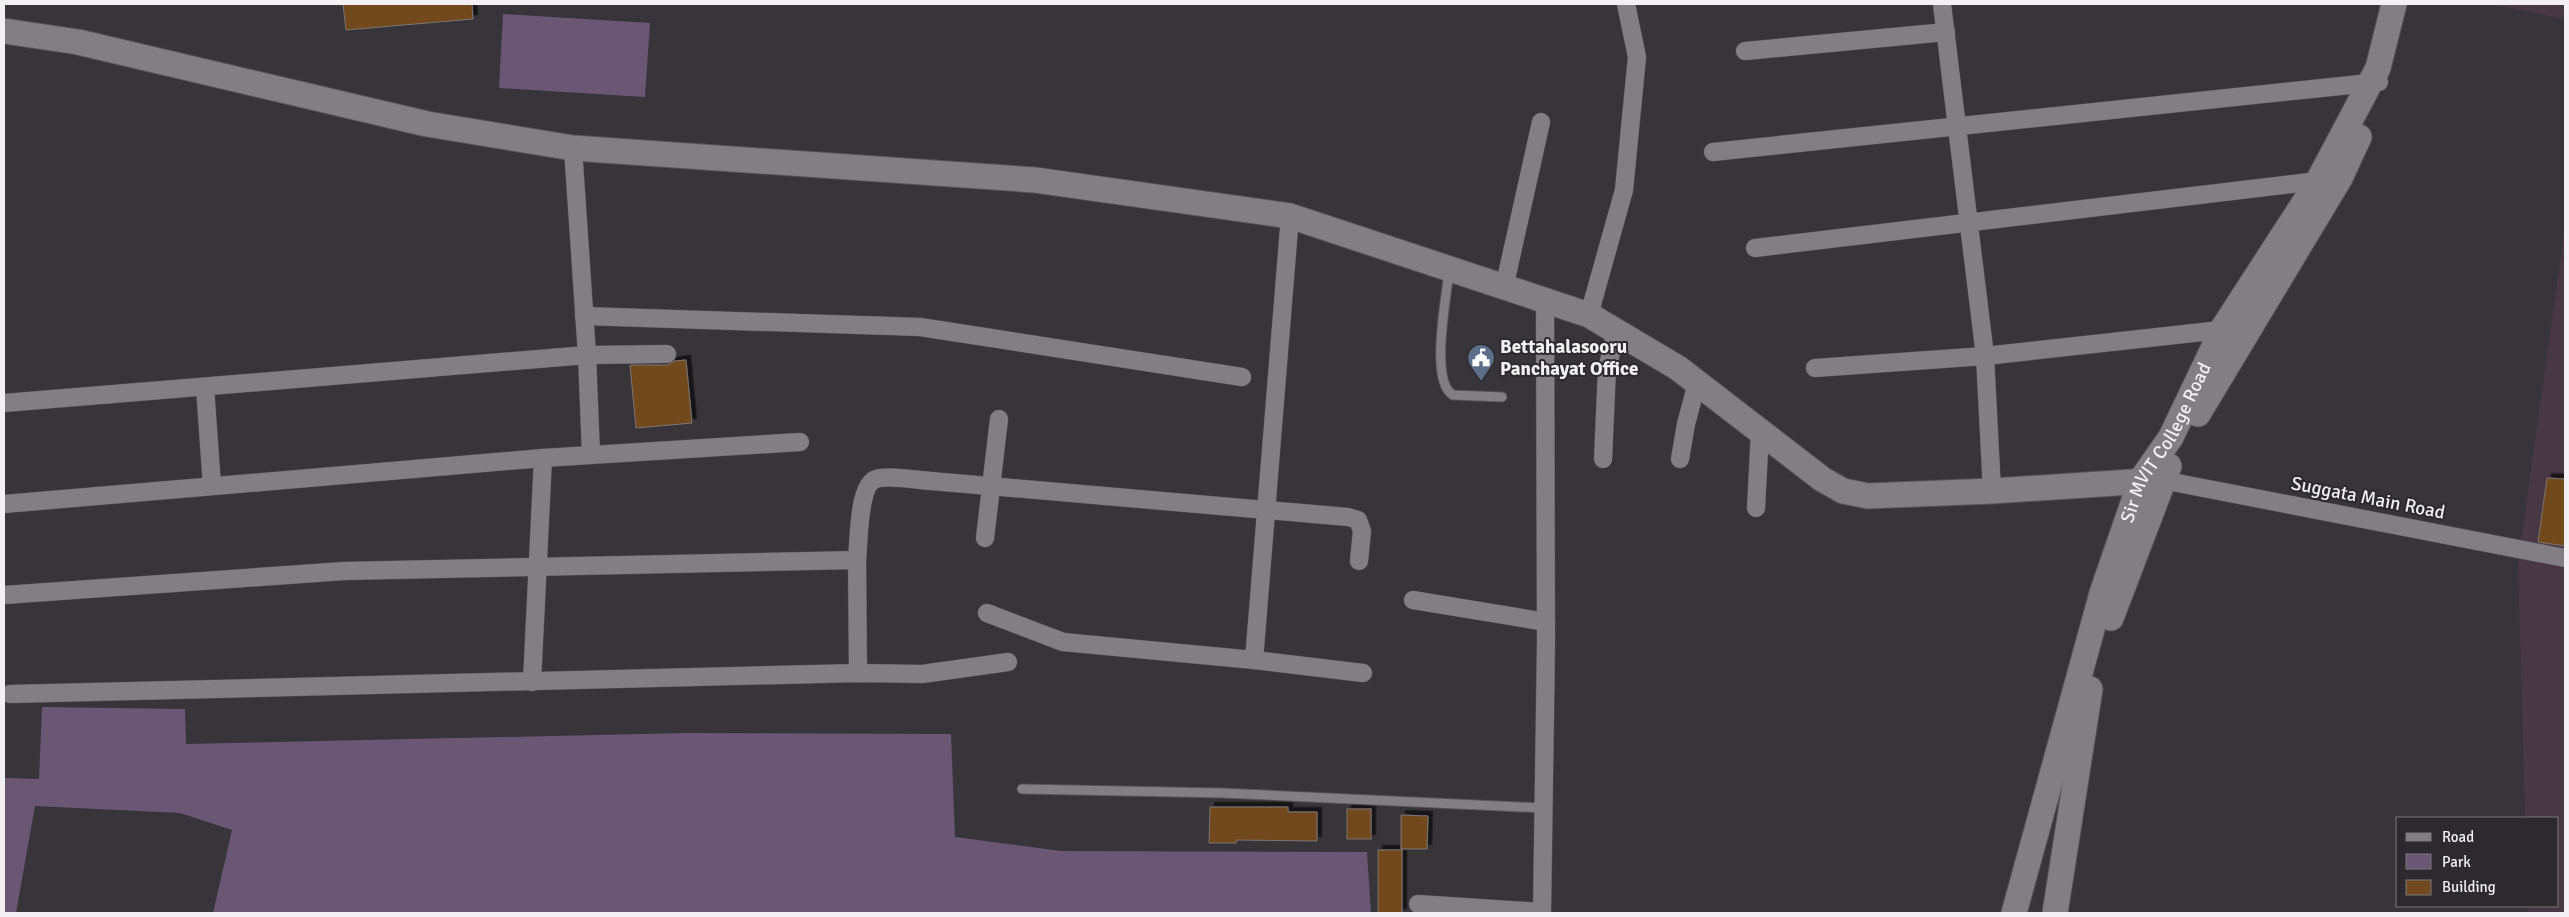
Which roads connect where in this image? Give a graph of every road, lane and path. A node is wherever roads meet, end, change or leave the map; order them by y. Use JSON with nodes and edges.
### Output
{"nodes":[{"id":1,"x":1626,"y":4,"type":"edge"},
{"id":2,"x":1942,"y":4,"type":"edge"},
{"id":3,"x":2394,"y":4,"type":"edge"},
{"id":4,"x":2407,"y":4,"type":"edge"},
{"id":5,"x":4,"y":31,"type":"edge"},
{"id":6,"x":1946,"y":32,"type":"junction"},
{"id":7,"x":1746,"y":50,"type":"dead end"},
{"id":8,"x":2377,"y":83,"type":"junction"},
{"id":9,"x":1541,"y":122,"type":"dead end"},
{"id":10,"x":1958,"y":127,"type":"junction"},
{"id":11,"x":573,"y":148,"type":"junction"},
{"id":12,"x":1713,"y":152,"type":"dead end"},
{"id":13,"x":2329,"y":180,"type":"junction"},
{"id":14,"x":1290,"y":216,"type":"junction"},
{"id":15,"x":1969,"y":222,"type":"junction"},
{"id":16,"x":1755,"y":248,"type":"dead end"},
{"id":17,"x":1449,"y":270,"type":"junction"},
{"id":18,"x":1504,"y":288,"type":"junction"},
{"id":19,"x":1545,"y":300,"type":"junction"},
{"id":20,"x":1589,"y":315,"type":"junction"},
{"id":21,"x":584,"y":316,"type":"junction"},
{"id":22,"x":2249,"y":327,"type":"junction"},
{"id":23,"x":2222,"y":330,"type":"junction"},
{"id":24,"x":1616,"y":332,"type":"junction"},
{"id":25,"x":667,"y":354,"type":"dead end"},
{"id":26,"x":587,"y":355,"type":"junction"},
{"id":27,"x":1985,"y":356,"type":"junction"},
{"id":28,"x":1815,"y":368,"type":"dead end"},
{"id":29,"x":1242,"y":377,"type":"dead end"},
{"id":30,"x":1697,"y":383,"type":"junction"},
{"id":31,"x":204,"y":386,"type":"junction"},
{"id":32,"x":1502,"y":397,"type":"dead end"},
{"id":33,"x":4,"y":403,"type":"edge"},
{"id":34,"x":999,"y":419,"type":"dead end"},
{"id":35,"x":1760,"y":432,"type":"junction"},
{"id":36,"x":800,"y":442,"type":"dead end"},
{"id":37,"x":591,"y":454,"type":"junction"},
{"id":38,"x":543,"y":458,"type":"junction"},
{"id":39,"x":1603,"y":459,"type":"dead end"},
{"id":40,"x":1680,"y":459,"type":"dead end"},
{"id":41,"x":2151,"y":481,"type":"junction"},
{"id":42,"x":212,"y":486,"type":"junction"},
{"id":43,"x":992,"y":486,"type":"junction"},
{"id":44,"x":1992,"y":491,"type":"junction"},
{"id":45,"x":4,"y":504,"type":"edge"},
{"id":46,"x":1756,"y":508,"type":"dead end"},
{"id":47,"x":1266,"y":510,"type":"junction"},
{"id":48,"x":985,"y":538,"type":"dead end"},
{"id":49,"x":2565,"y":558,"type":"edge"},
{"id":50,"x":857,"y":560,"type":"junction"},
{"id":51,"x":1359,"y":561,"type":"dead end"},
{"id":52,"x":538,"y":565,"type":"junction"},
{"id":53,"x":4,"y":595,"type":"edge"},
{"id":54,"x":1413,"y":600,"type":"dead end"},
{"id":55,"x":987,"y":612,"type":"dead end"},
{"id":56,"x":1546,"y":622,"type":"junction"},
{"id":57,"x":1254,"y":660,"type":"junction"},
{"id":58,"x":1008,"y":662,"type":"dead end"},
{"id":59,"x":858,"y":673,"type":"junction"},
{"id":60,"x":1363,"y":673,"type":"dead end"},
{"id":61,"x":532,"y":682,"type":"junction"},
{"id":62,"x":10,"y":694,"type":"dead end"},
{"id":63,"x":1022,"y":789,"type":"dead end"},
{"id":64,"x":1543,"y":808,"type":"junction"},
{"id":65,"x":1418,"y":904,"type":"dead end"},
{"id":66,"x":1542,"y":912,"type":"edge"},
{"id":67,"x":2014,"y":913,"type":"edge"},
{"id":68,"x":2055,"y":913,"type":"edge"}],
"edges":[{"from":1,"to":20,"type":"street"},
{"from":2,"to":6,"type":"street"},
{"from":3,"to":8,"type":"street","name":"Sir MVIT College Road"},
{"from":4,"to":8,"type":"street","name":"Sir MVIT College Road"},
{"from":5,"to":11,"type":"street"},
{"from":6,"to":7,"type":"street"},
{"from":6,"to":10,"type":"street"},
{"from":8,"to":10,"type":"street"},
{"from":8,"to":13,"type":"street","name":"Sir MVIT College Road"},
{"from":9,"to":18,"type":"street"},
{"from":10,"to":12,"type":"street"},
{"from":10,"to":15,"type":"street"},
{"from":11,"to":14,"type":"street"},
{"from":11,"to":21,"type":"street"},
{"from":13,"to":15,"type":"street"},
{"from":13,"to":22,"type":"street","name":"Sir MVIT College Road"},
{"from":13,"to":23,"type":"street","name":"Sir MVIT College Road"},
{"from":14,"to":17,"type":"street"},
{"from":14,"to":47,"type":"street"},
{"from":15,"to":16,"type":"street"},
{"from":15,"to":27,"type":"street"},
{"from":17,"to":18,"type":"street"},
{"from":17,"to":32,"type":"lane"},
{"from":18,"to":19,"type":"street"},
{"from":19,"to":20,"type":"street"},
{"from":19,"to":56,"type":"street"},
{"from":20,"to":24,"type":"street"},
{"from":21,"to":26,"type":"street"},
{"from":21,"to":29,"type":"street"},
{"from":22,"to":23,"type":"street"},
{"from":22,"to":41,"type":"street","name":"Sir MVIT College Road"},
{"from":23,"to":27,"type":"street"},
{"from":23,"to":41,"type":"street","name":"Sir MVIT College Road"},
{"from":24,"to":30,"type":"street"},
{"from":24,"to":39,"type":"street"},
{"from":25,"to":26,"type":"street"},
{"from":26,"to":31,"type":"street"},
{"from":26,"to":37,"type":"street"},
{"from":27,"to":28,"type":"street"},
{"from":27,"to":44,"type":"street"},
{"from":30,"to":35,"type":"street"},
{"from":30,"to":40,"type":"street"},
{"from":31,"to":33,"type":"street"},
{"from":31,"to":42,"type":"street"},
{"from":34,"to":43,"type":"street"},
{"from":35,"to":44,"type":"street"},
{"from":35,"to":46,"type":"street"},
{"from":36,"to":37,"type":"street"},
{"from":37,"to":38,"type":"street"},
{"from":38,"to":42,"type":"street"},
{"from":38,"to":52,"type":"street"},
{"from":41,"to":44,"type":"street"},
{"from":41,"to":49,"type":"street","name":"Suggata Main Road"},
{"from":41,"to":67,"type":"street","name":"Sir MVIT College Road"},
{"from":41,"to":68,"type":"street","name":"Sir MVIT College Road"},
{"from":42,"to":45,"type":"street"},
{"from":43,"to":47,"type":"street"},
{"from":43,"to":48,"type":"street"},
{"from":43,"to":50,"type":"street"},
{"from":47,"to":51,"type":"street"},
{"from":47,"to":57,"type":"street"},
{"from":50,"to":52,"type":"street"},
{"from":50,"to":59,"type":"street"},
{"from":52,"to":53,"type":"street"},
{"from":52,"to":61,"type":"street"},
{"from":54,"to":56,"type":"street"},
{"from":55,"to":57,"type":"street"},
{"from":56,"to":64,"type":"street"},
{"from":57,"to":60,"type":"street"},
{"from":58,"to":59,"type":"street"},
{"from":59,"to":61,"type":"street"},
{"from":61,"to":62,"type":"street"},
{"from":63,"to":64,"type":"lane"},
{"from":64,"to":66,"type":"street"},
{"from":65,"to":66,"type":"street"}]}
